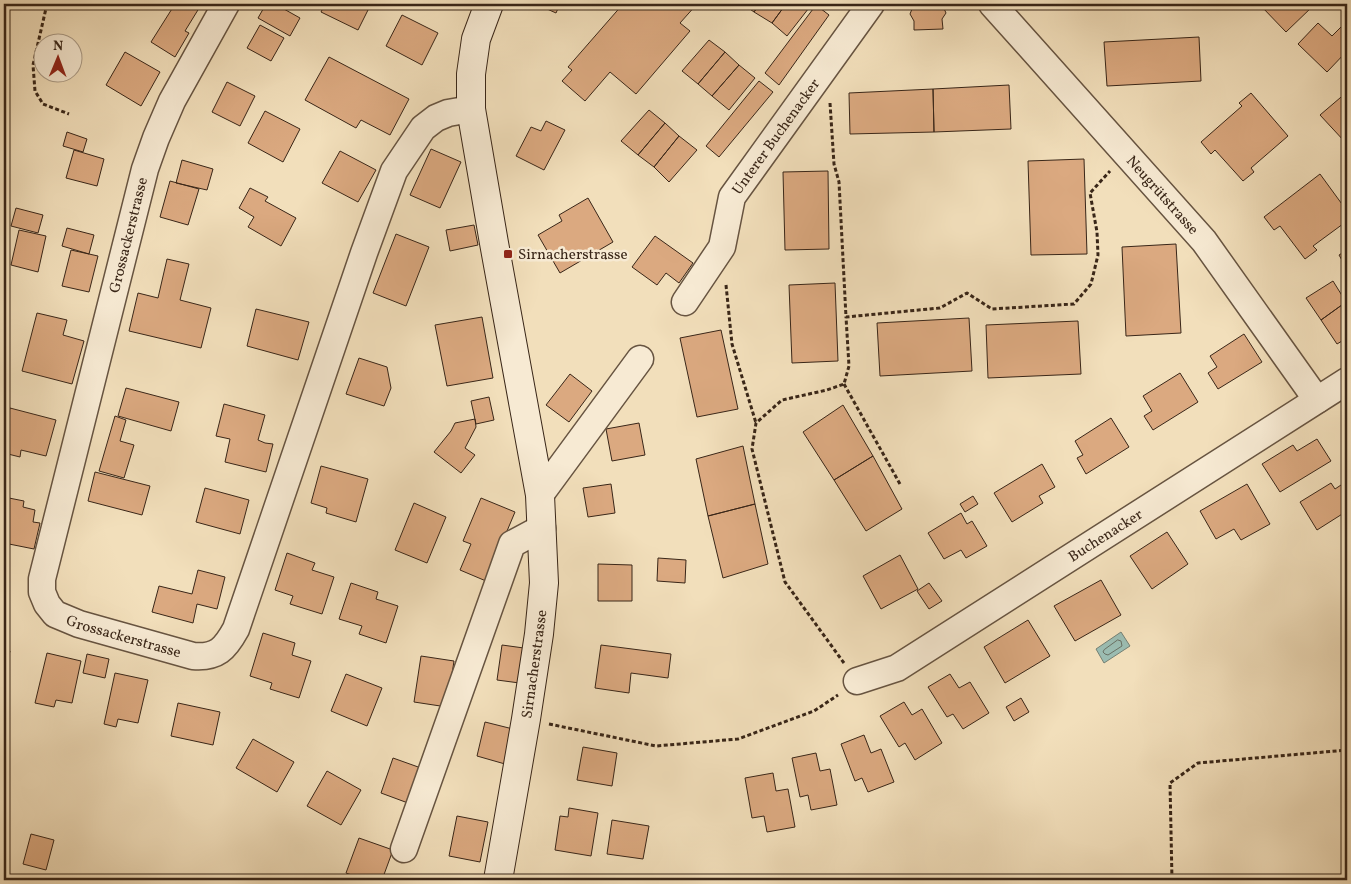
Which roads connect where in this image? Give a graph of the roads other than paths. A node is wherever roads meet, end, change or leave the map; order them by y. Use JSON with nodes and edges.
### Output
{"nodes":[{"id":1,"x":226,"y":4,"type":"edge"},
{"id":2,"x":489,"y":4,"type":"edge"},
{"id":3,"x":871,"y":4,"type":"edge"},
{"id":4,"x":992,"y":4,"type":"edge"},
{"id":5,"x":471,"y":109,"type":"junction"},
{"id":6,"x":685,"y":302,"type":"dead end"},
{"id":7,"x":640,"y":358,"type":"dead end"},
{"id":8,"x":1347,"y":380,"type":"edge"},
{"id":9,"x":1317,"y":400,"type":"junction"},
{"id":10,"x":540,"y":495,"type":"junction"},
{"id":11,"x":542,"y":528,"type":"junction"},
{"id":12,"x":858,"y":681,"type":"road end"},
{"id":13,"x":404,"y":849,"type":"dead end"},
{"id":14,"x":498,"y":880,"type":"edge"}],
"edges":[{"from":1,"to":5,"type":"street","name":"Grossackerstrasse"},
{"from":2,"to":5,"type":"street","name":"Sirnacherstrasse"},
{"from":3,"to":6,"type":"street","name":"Unterer Buchenacker"},
{"from":4,"to":9,"type":"street","name":"Neugrütstrasse"},
{"from":5,"to":10,"type":"street","name":"Sirnacherstrasse"},
{"from":7,"to":10,"type":"street"},
{"from":8,"to":9,"type":"street","name":"Buchenacker"},
{"from":9,"to":12,"type":"street","name":"Buchenacker"},
{"from":10,"to":11,"type":"street","name":"Sirnacherstrasse"},
{"from":11,"to":13,"type":"street"},
{"from":11,"to":14,"type":"street","name":"Sirnacherstrasse"}]}
